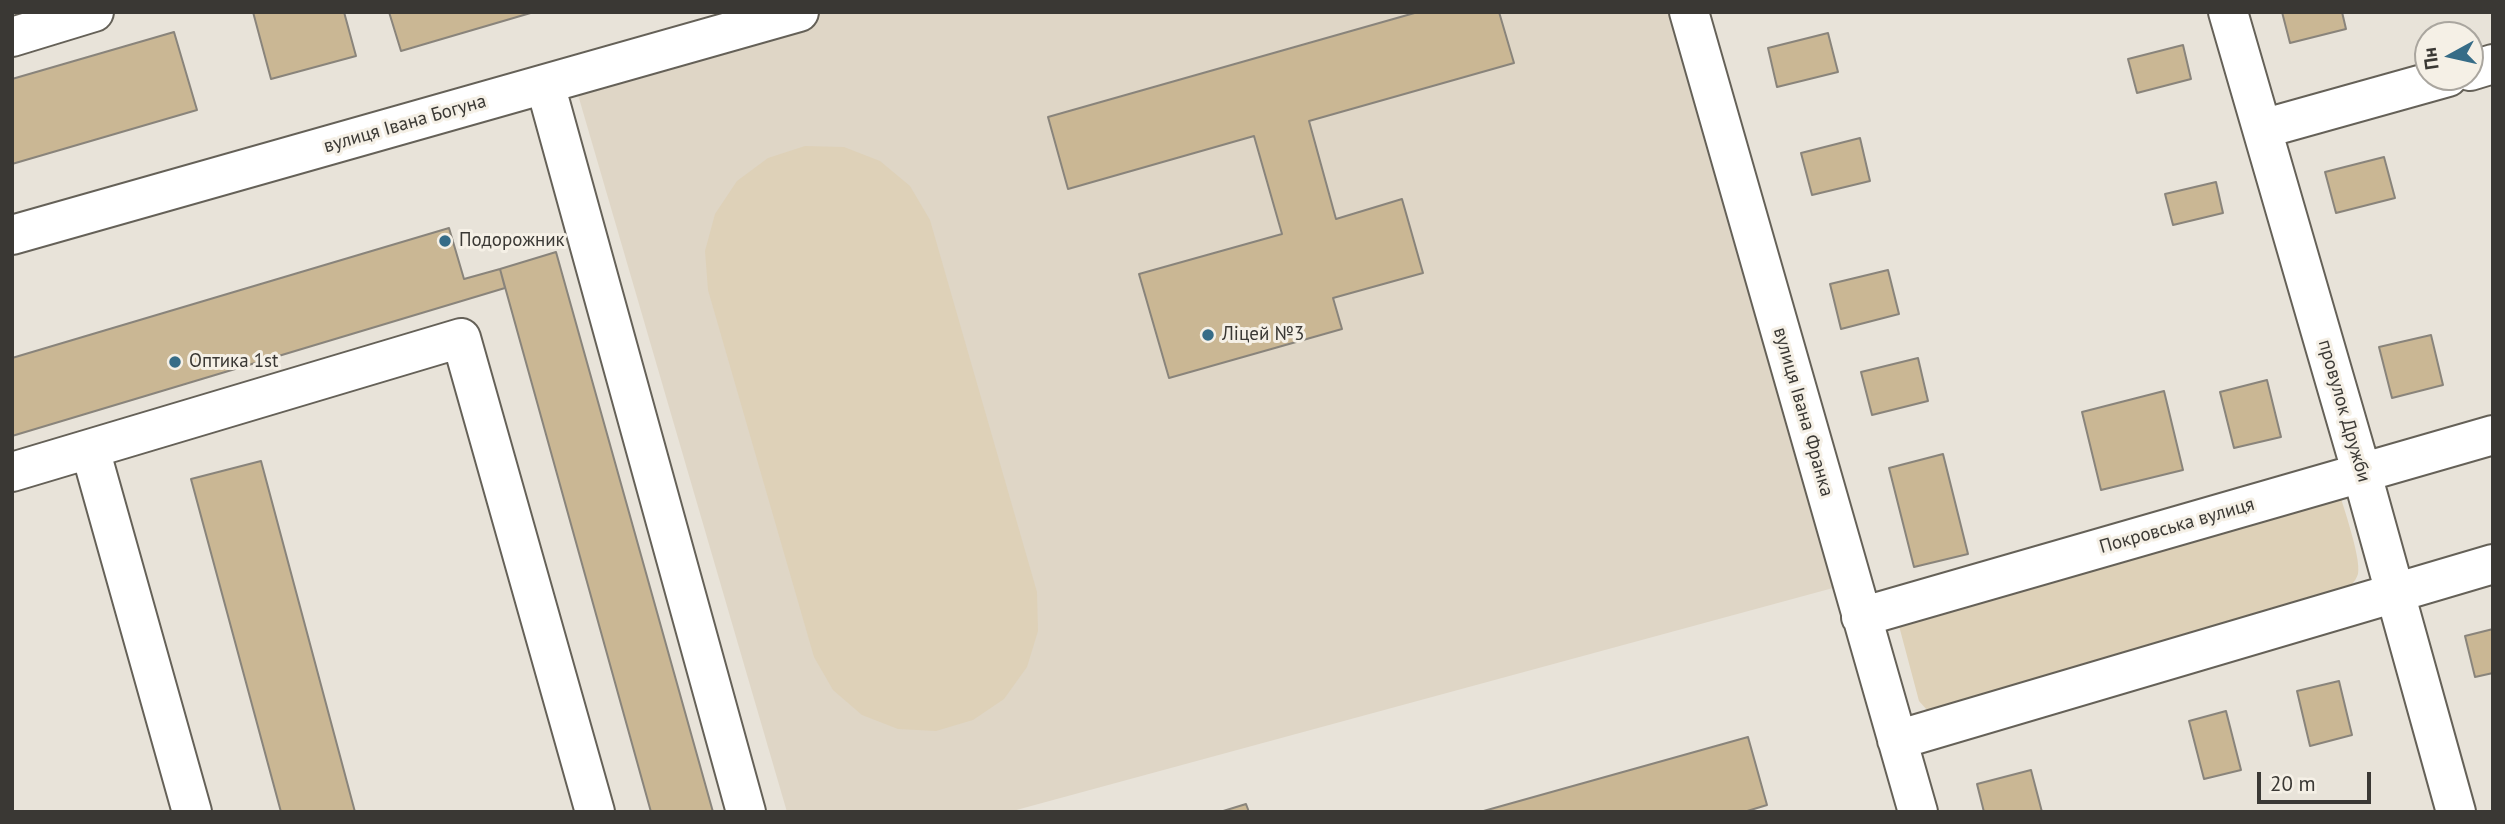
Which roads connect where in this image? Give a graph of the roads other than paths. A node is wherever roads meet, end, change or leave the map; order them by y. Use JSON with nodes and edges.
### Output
{"nodes":[{"id":1,"x":94,"y":12,"type":"edge"},
{"id":2,"x":799,"y":12,"type":"edge"},
{"id":3,"x":1689,"y":12,"type":"edge"},
{"id":4,"x":2228,"y":12,"type":"edge"},
{"id":5,"x":12,"y":37,"type":"edge"},
{"id":6,"x":545,"y":84,"type":"junction"},
{"id":7,"x":2414,"y":87,"type":"edge"},
{"id":8,"x":2262,"y":129,"type":"junction"},
{"id":9,"x":12,"y":235,"type":"edge"},
{"id":10,"x":2493,"y":435,"type":"edge"},
{"id":11,"x":90,"y":449,"type":"junction"},
{"id":12,"x":12,"y":472,"type":"edge"},
{"id":13,"x":2362,"y":474,"type":"junction"},
{"id":14,"x":2493,"y":564,"type":"edge"},
{"id":15,"x":2395,"y":593,"type":"junction"},
{"id":16,"x":1861,"y":617,"type":"junction"},
{"id":17,"x":1897,"y":740,"type":"junction"},
{"id":18,"x":192,"y":812,"type":"edge"},
{"id":19,"x":595,"y":812,"type":"edge"},
{"id":20,"x":746,"y":812,"type":"edge"},
{"id":21,"x":1918,"y":812,"type":"edge"},
{"id":22,"x":2456,"y":812,"type":"edge"}],
"edges":[{"from":1,"to":5,"type":"street"},
{"from":2,"to":6,"type":"street","name":"вулиця Івана Богуна"},
{"from":3,"to":16,"type":"street","name":"вулиця Івана Франка"},
{"from":4,"to":8,"type":"street","name":"провулок Дружби"},
{"from":6,"to":9,"type":"street","name":"вулиця Івана Богуна"},
{"from":6,"to":20,"type":"street"},
{"from":7,"to":8,"type":"street"},
{"from":8,"to":13,"type":"street","name":"провулок Дружби"},
{"from":10,"to":13,"type":"street","name":"Покровська вулиця"},
{"from":11,"to":12,"type":"street"},
{"from":11,"to":18,"type":"street"},
{"from":11,"to":19,"type":"street"},
{"from":13,"to":15,"type":"street","name":"провулок Дружби"},
{"from":13,"to":16,"type":"street","name":"Покровська вулиця"},
{"from":14,"to":15,"type":"street"},
{"from":15,"to":17,"type":"street"},
{"from":15,"to":22,"type":"street","name":"провулок Дружби"},
{"from":16,"to":17,"type":"street","name":"вулиця Івана Франка"},
{"from":17,"to":21,"type":"street","name":"вулиця Івана Франка"}]}
